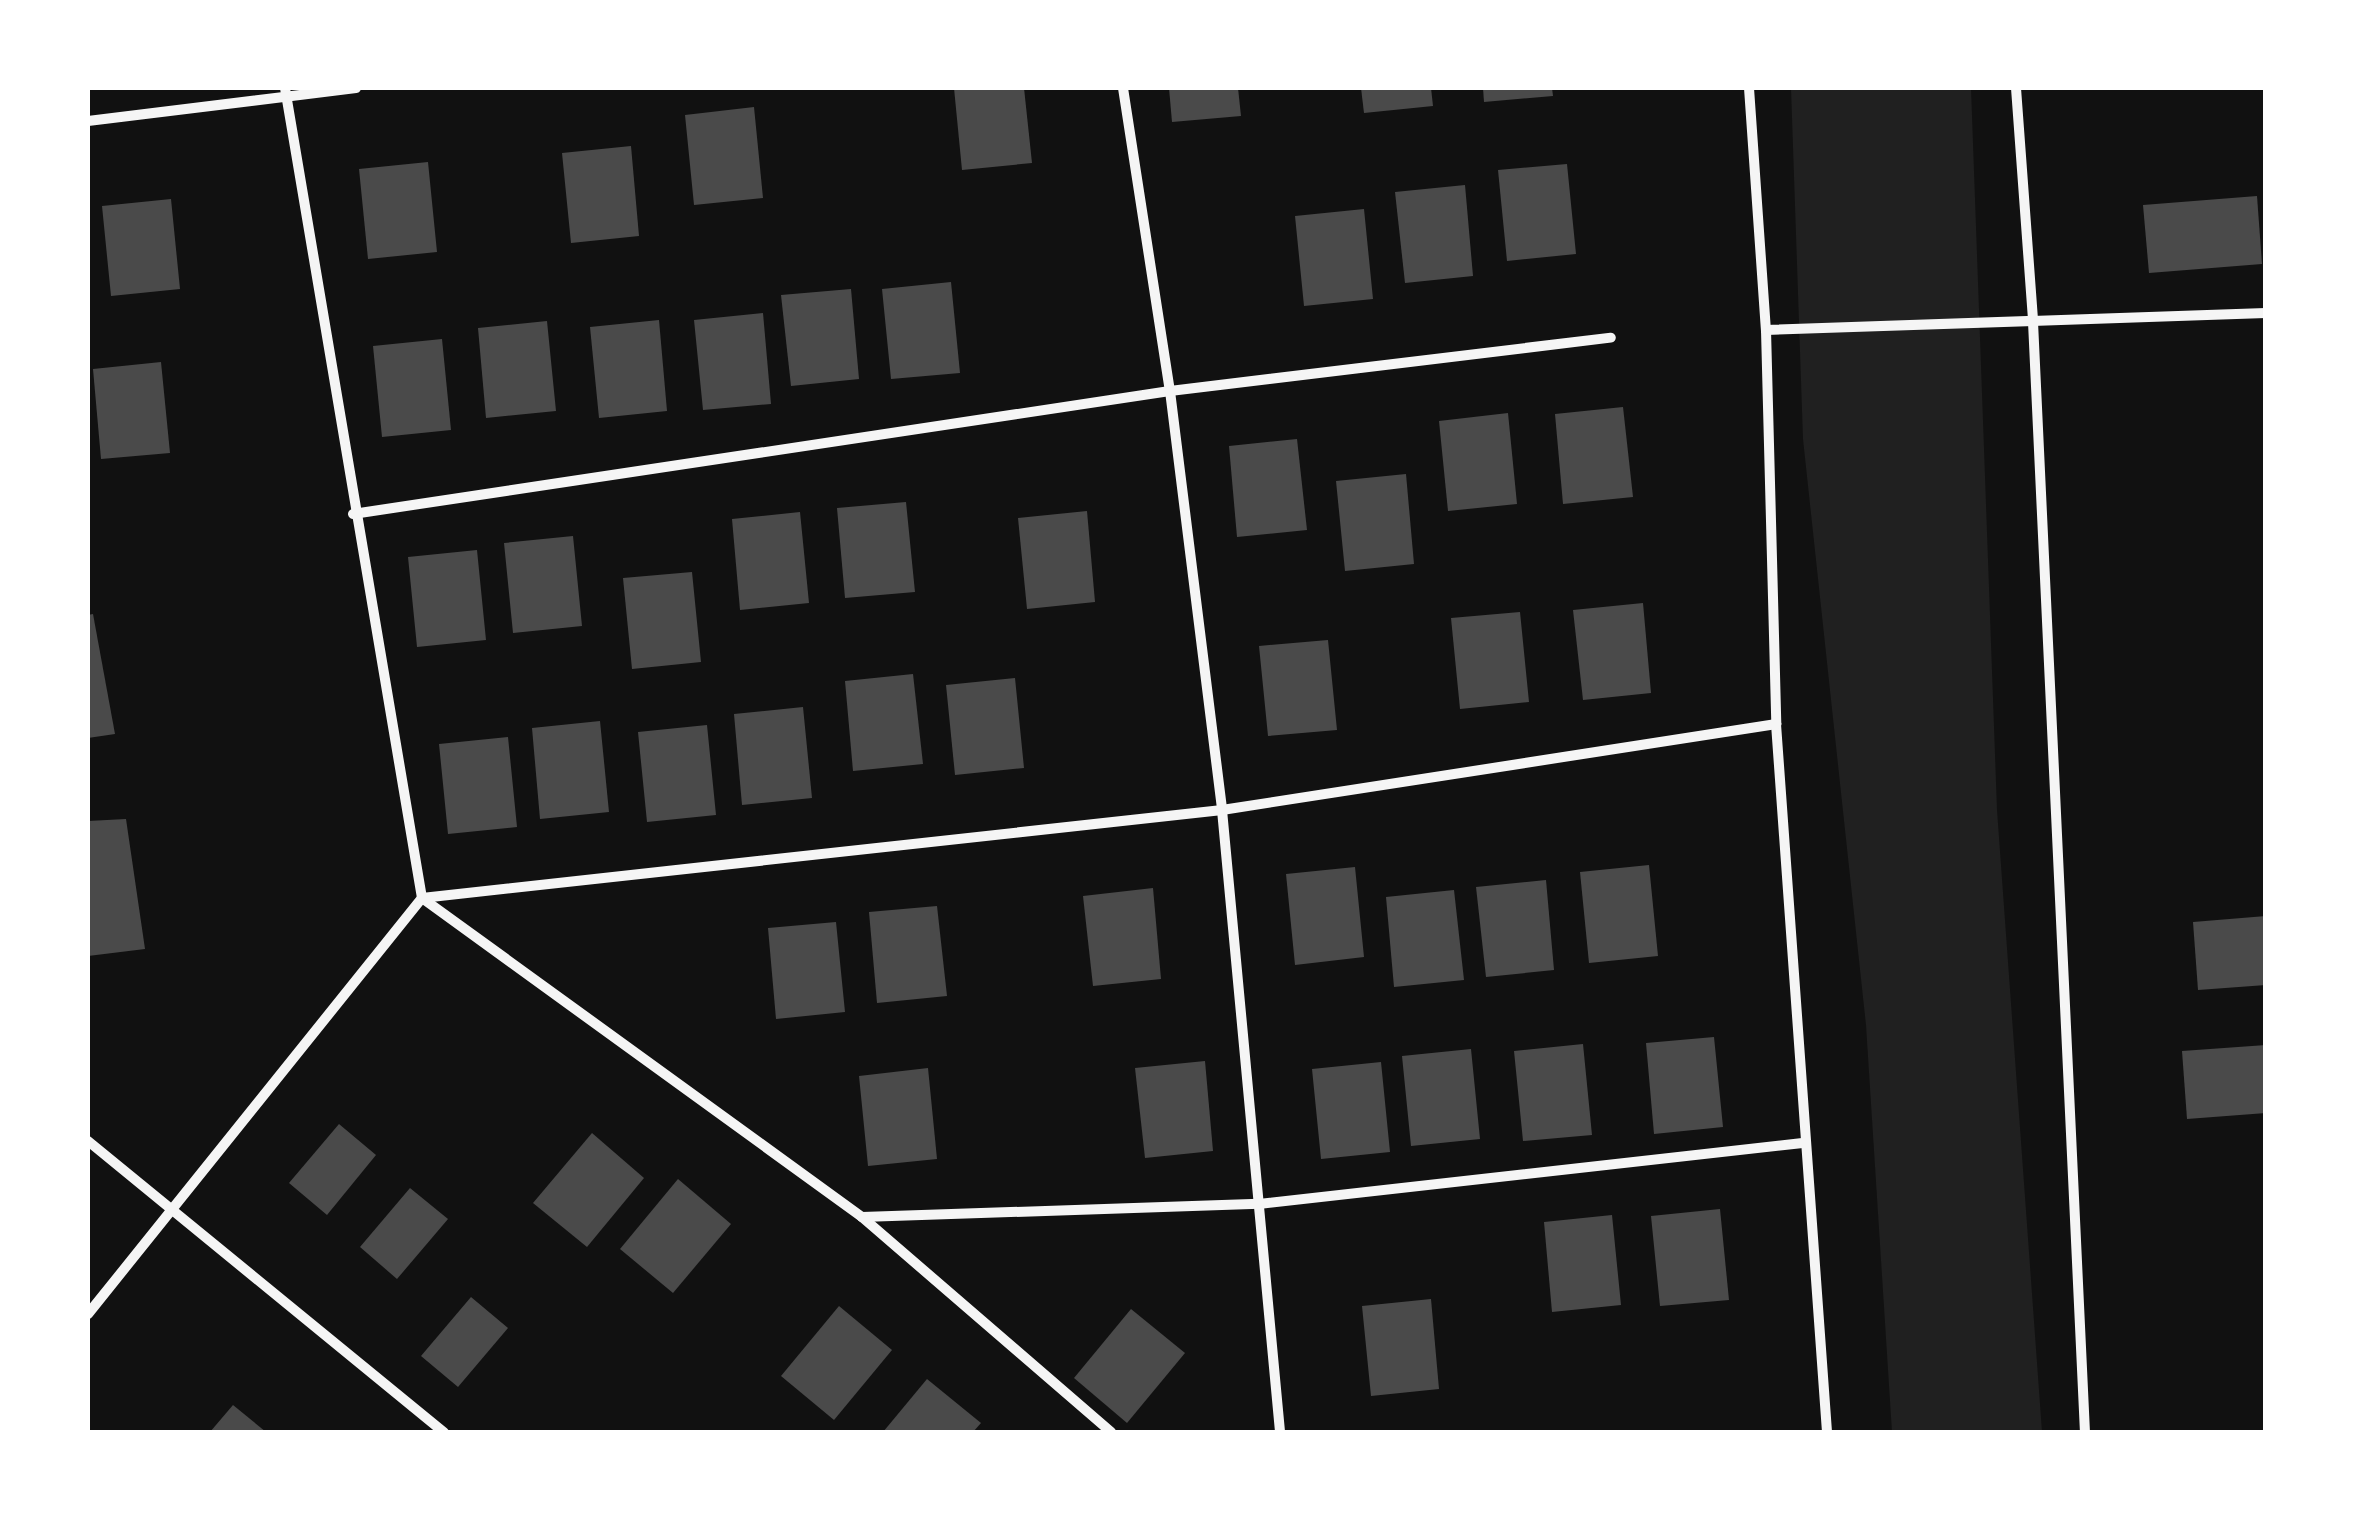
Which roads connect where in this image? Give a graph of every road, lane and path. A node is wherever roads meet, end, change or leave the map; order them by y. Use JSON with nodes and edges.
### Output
{"nodes":[{"id":1,"x":356,"y":88,"type":"edge"},
{"id":2,"x":1124,"y":88,"type":"edge"},
{"id":3,"x":1749,"y":88,"type":"edge"},
{"id":4,"x":2016,"y":88,"type":"edge"},
{"id":5,"x":286,"y":92,"type":"edge"},
{"id":6,"x":88,"y":121,"type":"edge"},
{"id":7,"x":2266,"y":314,"type":"edge"},
{"id":8,"x":2033,"y":322,"type":"junction"},
{"id":9,"x":1766,"y":330,"type":"junction"},
{"id":10,"x":1611,"y":338,"type":"dead end"},
{"id":11,"x":1170,"y":390,"type":"junction"},
{"id":12,"x":354,"y":514,"type":"junction"},
{"id":13,"x":1776,"y":724,"type":"junction"},
{"id":14,"x":1222,"y":810,"type":"junction"},
{"id":15,"x":422,"y":898,"type":"junction"},
{"id":16,"x":88,"y":1141,"type":"edge"},
{"id":17,"x":1803,"y":1143,"type":"junction"},
{"id":18,"x":1259,"y":1204,"type":"junction"},
{"id":19,"x":174,"y":1208,"type":"junction"},
{"id":20,"x":862,"y":1217,"type":"junction"},
{"id":21,"x":88,"y":1314,"type":"edge"},
{"id":22,"x":444,"y":1432,"type":"edge"},
{"id":23,"x":1111,"y":1432,"type":"edge"},
{"id":24,"x":1280,"y":1432,"type":"edge"},
{"id":25,"x":1827,"y":1432,"type":"edge"},
{"id":26,"x":2085,"y":1432,"type":"edge"}],
"edges":[{"from":1,"to":5,"type":"street"},
{"from":2,"to":11,"type":"street"},
{"from":3,"to":9,"type":"street"},
{"from":4,"to":8,"type":"street"},
{"from":5,"to":6,"type":"street"},
{"from":5,"to":12,"type":"street"},
{"from":7,"to":8,"type":"street"},
{"from":8,"to":9,"type":"street"},
{"from":8,"to":26,"type":"street"},
{"from":9,"to":13,"type":"street"},
{"from":10,"to":11,"type":"street"},
{"from":11,"to":12,"type":"street"},
{"from":11,"to":14,"type":"street"},
{"from":12,"to":15,"type":"street"},
{"from":13,"to":14,"type":"street"},
{"from":13,"to":17,"type":"street"},
{"from":14,"to":15,"type":"street"},
{"from":14,"to":18,"type":"street"},
{"from":15,"to":19,"type":"street"},
{"from":15,"to":20,"type":"street"},
{"from":16,"to":19,"type":"street"},
{"from":17,"to":18,"type":"street"},
{"from":17,"to":25,"type":"street"},
{"from":18,"to":20,"type":"street"},
{"from":18,"to":24,"type":"street"},
{"from":19,"to":21,"type":"street"},
{"from":19,"to":22,"type":"street"},
{"from":20,"to":23,"type":"street"}]}
